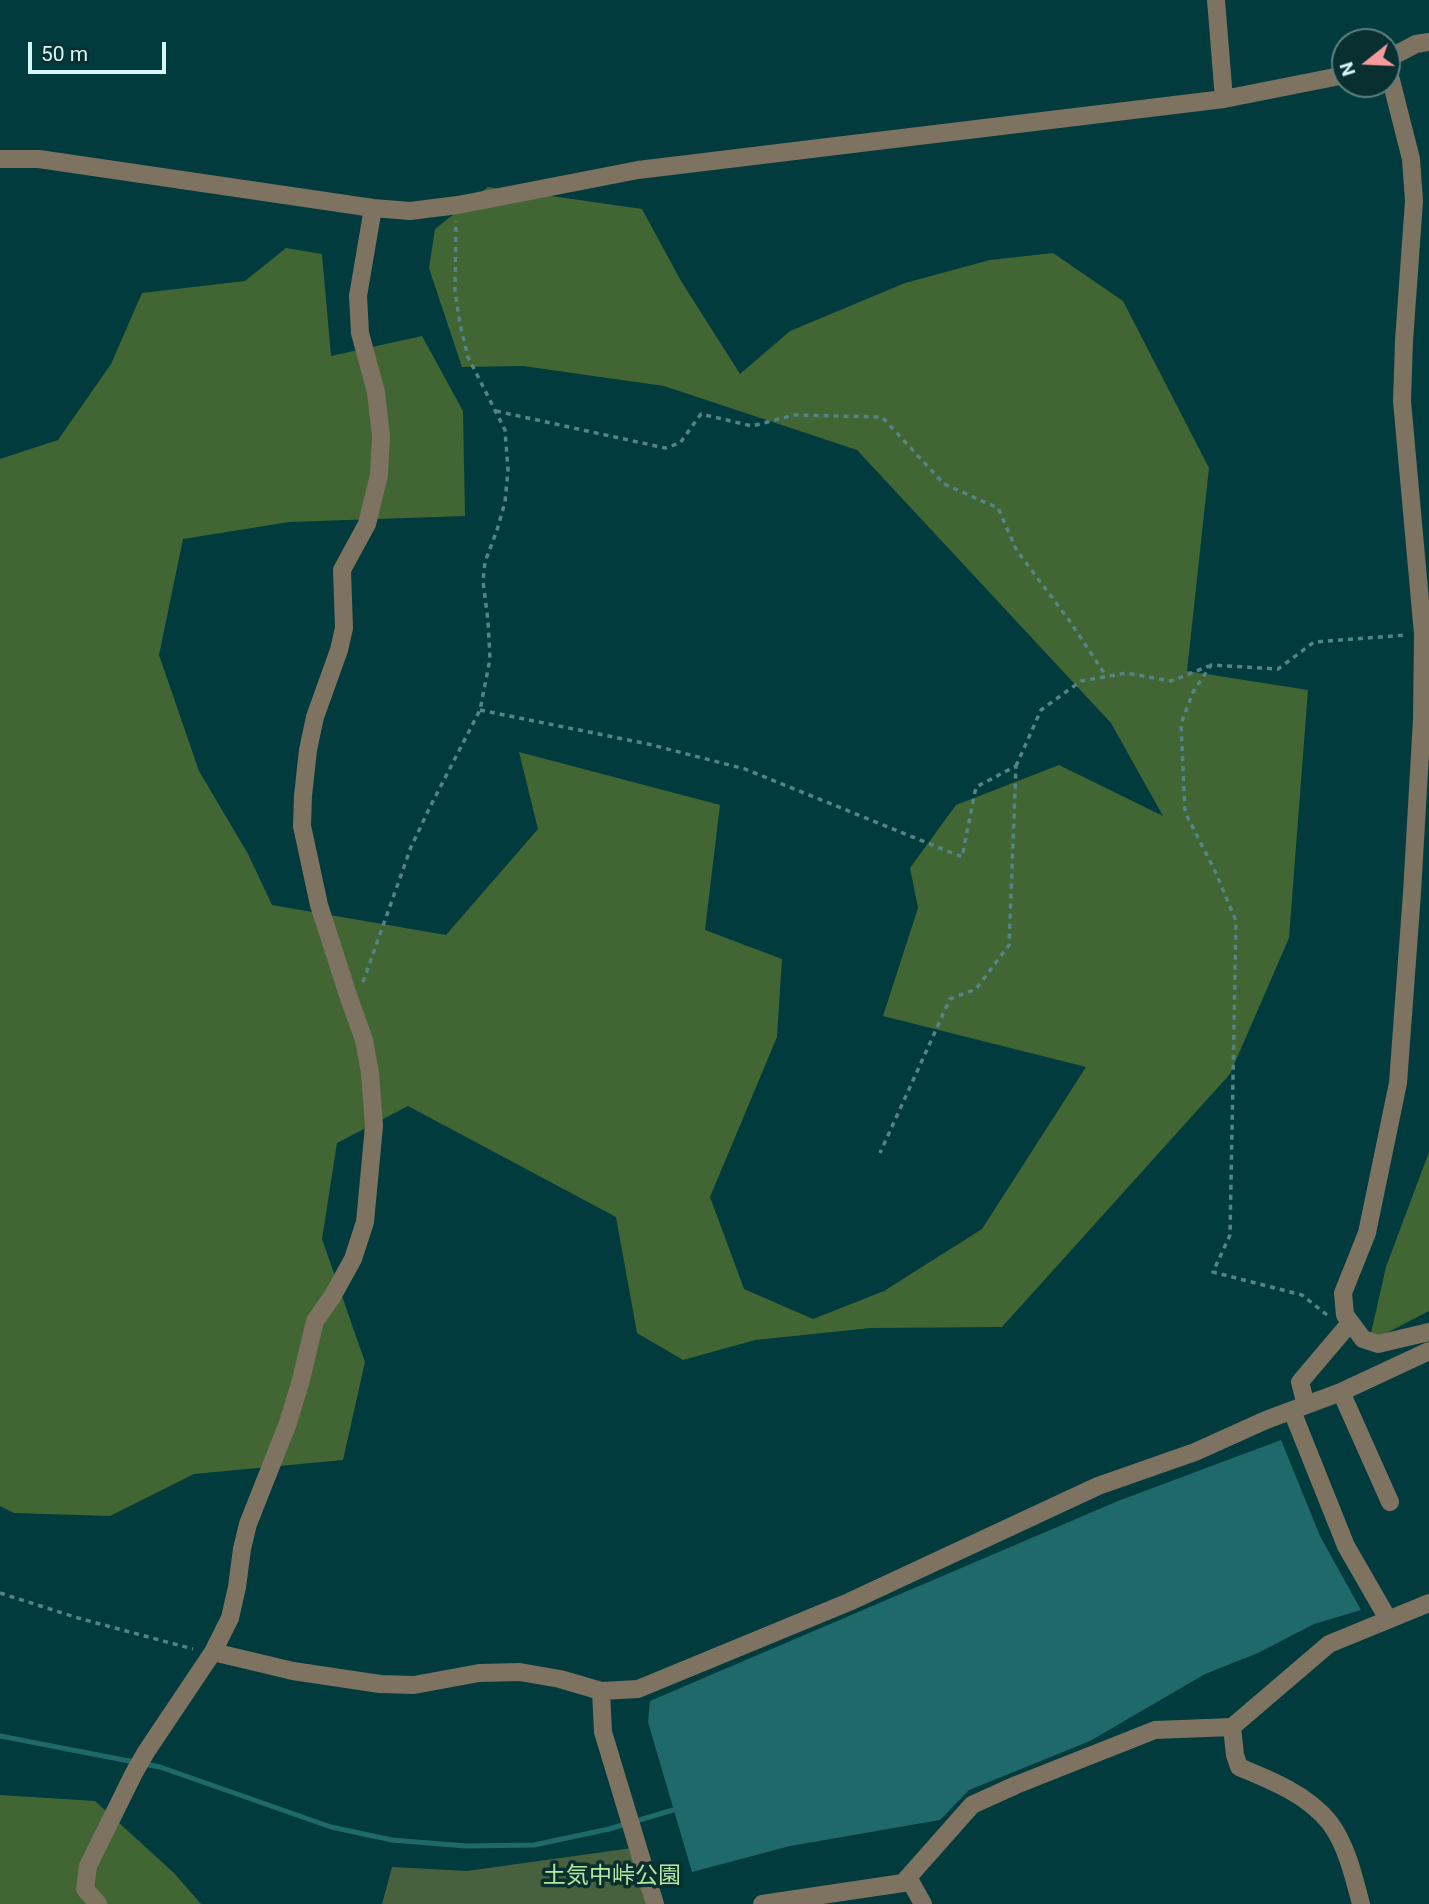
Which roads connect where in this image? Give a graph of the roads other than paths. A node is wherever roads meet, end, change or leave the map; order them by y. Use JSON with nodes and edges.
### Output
{"nodes":[{"id":1,"x":1216,"y":0,"type":"edge"},
{"id":2,"x":1429,"y":42,"type":"edge"},
{"id":3,"x":1401,"y":52,"type":"edge"},
{"id":4,"x":1331,"y":78,"type":"edge"},
{"id":5,"x":1396,"y":98,"type":"edge"},
{"id":6,"x":1224,"y":99,"type":"junction"},
{"id":7,"x":0,"y":159,"type":"edge"},
{"id":8,"x":373,"y":208,"type":"junction"},
{"id":9,"x":1347,"y":1327,"type":"junction"},
{"id":10,"x":1429,"y":1332,"type":"edge"},
{"id":11,"x":1429,"y":1351,"type":"edge"},
{"id":12,"x":1341,"y":1392,"type":"junction"},
{"id":13,"x":1299,"y":1408,"type":"junction"},
{"id":14,"x":1390,"y":1502,"type":"dead end"},
{"id":15,"x":1429,"y":1603,"type":"edge"},
{"id":16,"x":1388,"y":1619,"type":"junction"},
{"id":17,"x":213,"y":1652,"type":"junction"},
{"id":18,"x":601,"y":1691,"type":"junction"},
{"id":19,"x":1232,"y":1727,"type":"junction"},
{"id":20,"x":908,"y":1877,"type":"junction"},
{"id":21,"x":804,"y":1901,"type":"edge"},
{"id":22,"x":98,"y":1904,"type":"edge"},
{"id":23,"x":656,"y":1904,"type":"edge"},
{"id":24,"x":762,"y":1904,"type":"edge"},
{"id":25,"x":923,"y":1904,"type":"edge"},
{"id":26,"x":1361,"y":1904,"type":"edge"}],
"edges":[{"from":1,"to":6,"type":"street"},
{"from":2,"to":3,"type":"street"},
{"from":4,"to":6,"type":"street"},
{"from":5,"to":9,"type":"street"},
{"from":6,"to":8,"type":"street"},
{"from":7,"to":8,"type":"street"},
{"from":8,"to":17,"type":"street"},
{"from":9,"to":10,"type":"street"},
{"from":9,"to":13,"type":"street"},
{"from":11,"to":12,"type":"street"},
{"from":12,"to":13,"type":"street"},
{"from":12,"to":14,"type":"street"},
{"from":13,"to":16,"type":"street"},
{"from":13,"to":18,"type":"street"},
{"from":15,"to":16,"type":"street"},
{"from":16,"to":19,"type":"street"},
{"from":17,"to":18,"type":"street"},
{"from":17,"to":22,"type":"street"},
{"from":18,"to":23,"type":"street"},
{"from":19,"to":20,"type":"street"},
{"from":19,"to":26,"type":"street"},
{"from":20,"to":21,"type":"street"},
{"from":20,"to":25,"type":"street"},
{"from":21,"to":24,"type":"street"}]}
